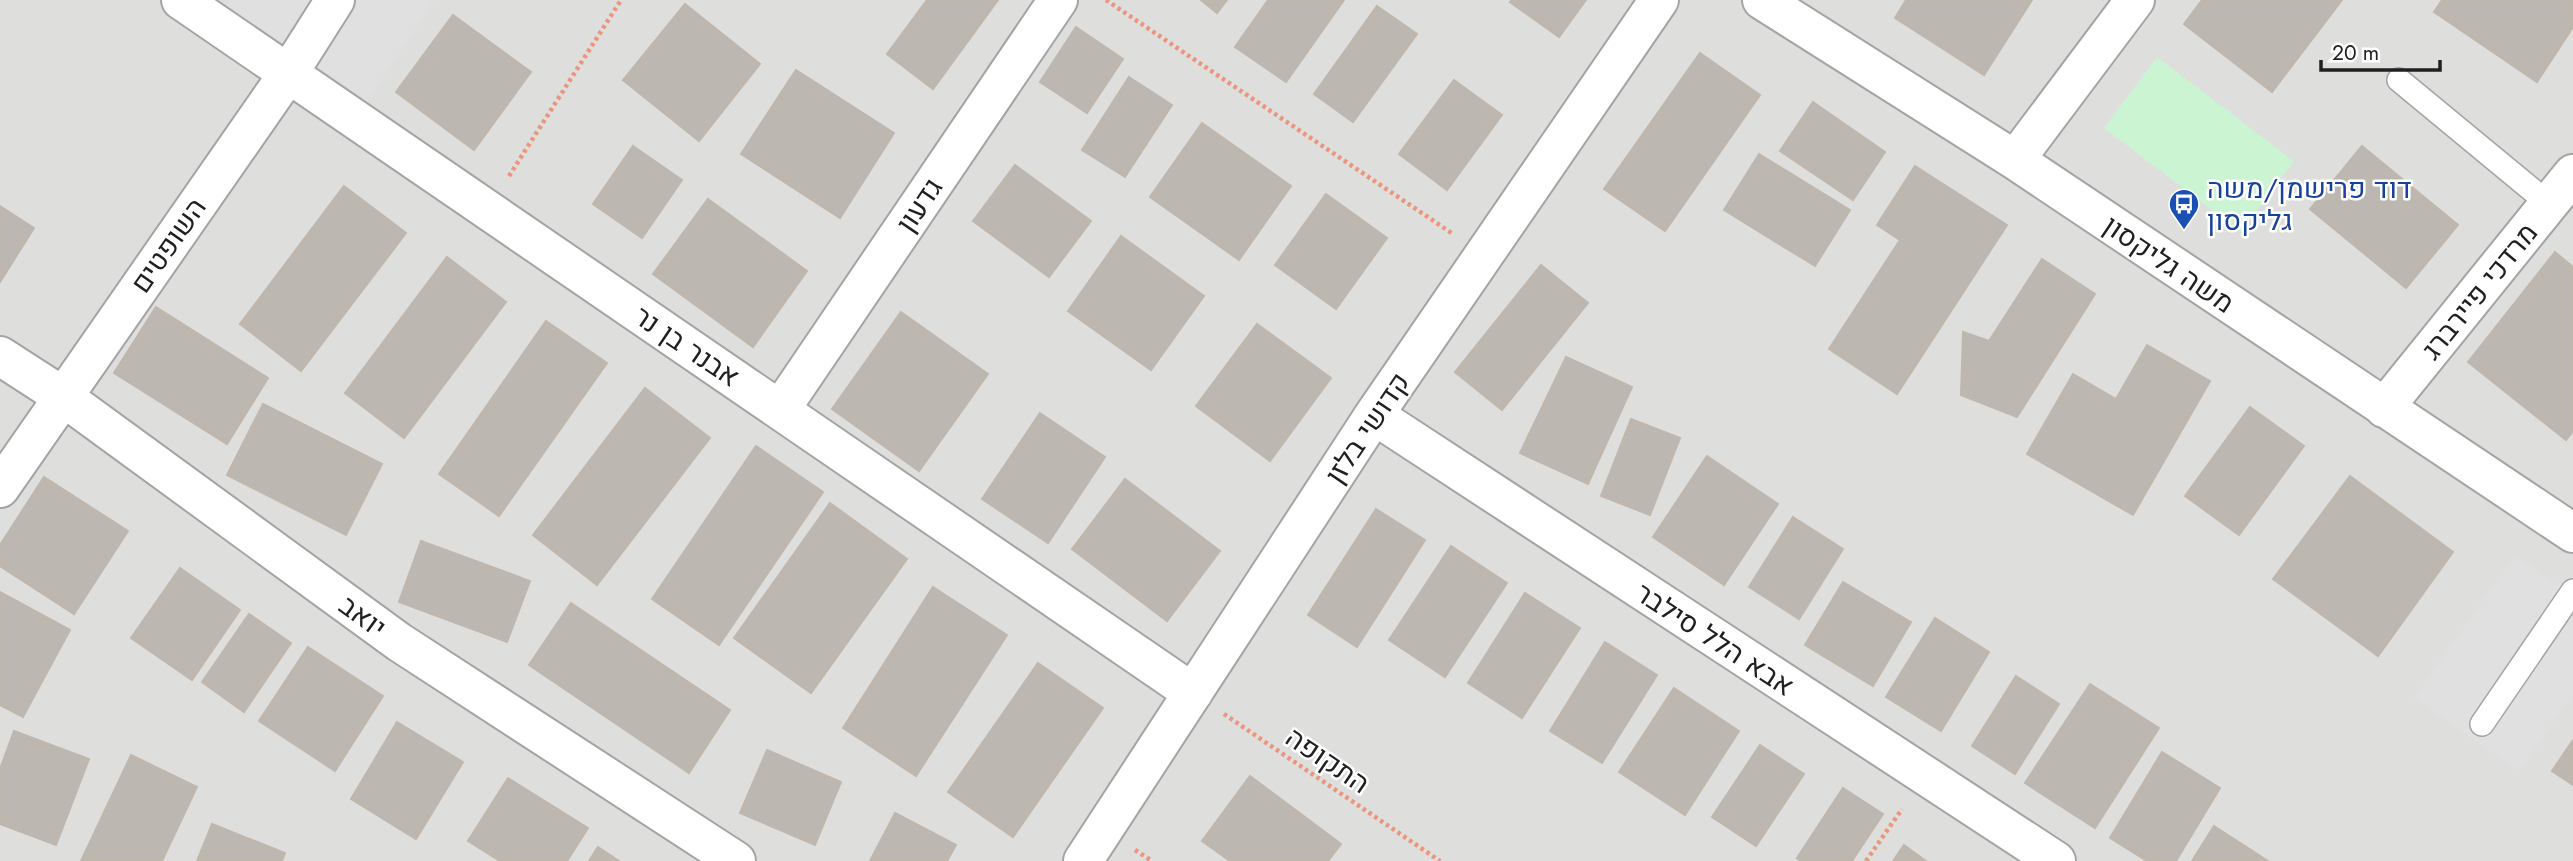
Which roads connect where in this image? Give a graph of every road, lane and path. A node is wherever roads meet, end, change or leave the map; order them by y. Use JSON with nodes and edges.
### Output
{"nodes":[{"id":1,"x":335,"y":0,"type":"edge"},
{"id":2,"x":621,"y":0,"type":"edge"},
{"id":3,"x":1058,"y":0,"type":"edge"},
{"id":4,"x":1105,"y":0,"type":"edge"},
{"id":5,"x":1659,"y":0,"type":"edge"},
{"id":6,"x":1762,"y":0,"type":"edge"},
{"id":7,"x":2135,"y":0,"type":"edge"},
{"id":8,"x":186,"y":1,"type":"edge"},
{"id":9,"x":288,"y":74,"type":"junction"},
{"id":10,"x":2399,"y":80,"type":"dead end"},
{"id":11,"x":2015,"y":160,"type":"junction"},
{"id":12,"x":2573,"y":174,"type":"edge"},
{"id":13,"x":2549,"y":204,"type":"junction"},
{"id":14,"x":488,"y":210,"type":"junction"},
{"id":15,"x":1484,"y":255,"type":"junction"},
{"id":16,"x":0,"y":356,"type":"edge"},
{"id":17,"x":62,"y":396,"type":"junction"},
{"id":18,"x":2384,"y":408,"type":"junction"},
{"id":19,"x":780,"y":410,"type":"junction"},
{"id":20,"x":1374,"y":415,"type":"junction"},
{"id":21,"x":0,"y":488,"type":"edge"},
{"id":22,"x":2573,"y":533,"type":"edge"},
{"id":23,"x":2573,"y":591,"type":"edge"},
{"id":24,"x":1193,"y":693,"type":"junction"},
{"id":25,"x":2482,"y":724,"type":"dead end"},
{"id":26,"x":1924,"y":776,"type":"junction"},
{"id":27,"x":736,"y":861,"type":"edge"},
{"id":28,"x":1083,"y":861,"type":"edge"},
{"id":29,"x":1440,"y":861,"type":"edge"},
{"id":30,"x":1866,"y":861,"type":"edge"},
{"id":31,"x":2056,"y":861,"type":"edge"}],
"edges":[{"from":1,"to":9,"type":"street","name":"השופטים"},
{"from":2,"to":14,"type":"path"},
{"from":3,"to":19,"type":"street","name":"גדעון"},
{"from":4,"to":15,"type":"path"},
{"from":5,"to":15,"type":"street","name":"קדושי בלזן"},
{"from":6,"to":11,"type":"street","name":"משה גליקסון"},
{"from":7,"to":11,"type":"street"},
{"from":8,"to":9,"type":"street","name":"אבנר בן נר"},
{"from":9,"to":14,"type":"street","name":"אבנר בן נר"},
{"from":9,"to":17,"type":"street","name":"השופטים"},
{"from":10,"to":13,"type":"lane"},
{"from":11,"to":18,"type":"street","name":"משה גליקסון"},
{"from":12,"to":13,"type":"street","name":"מרדכי פיירברג"},
{"from":13,"to":18,"type":"street","name":"מרדכי פיירברג"},
{"from":14,"to":19,"type":"street","name":"אבנר בן נר"},
{"from":15,"to":20,"type":"street","name":"קדושי בלזן"},
{"from":16,"to":17,"type":"street","name":"יואב"},
{"from":17,"to":21,"type":"street","name":"השופטים"},
{"from":17,"to":27,"type":"street","name":"יואב"},
{"from":18,"to":22,"type":"street","name":"משה גליקסון"},
{"from":19,"to":24,"type":"street","name":"אבנר בן נר"},
{"from":20,"to":24,"type":"street","name":"קדושי בלזן"},
{"from":20,"to":26,"type":"street","name":"אבא הלל סילבר"},
{"from":23,"to":25,"type":"lane"},
{"from":24,"to":28,"type":"street","name":"קדושי בלזן"},
{"from":24,"to":29,"type":"path","name":"התקופה"},
{"from":26,"to":30,"type":"path"},
{"from":26,"to":31,"type":"street","name":"אבא הלל סילבר"}]}
